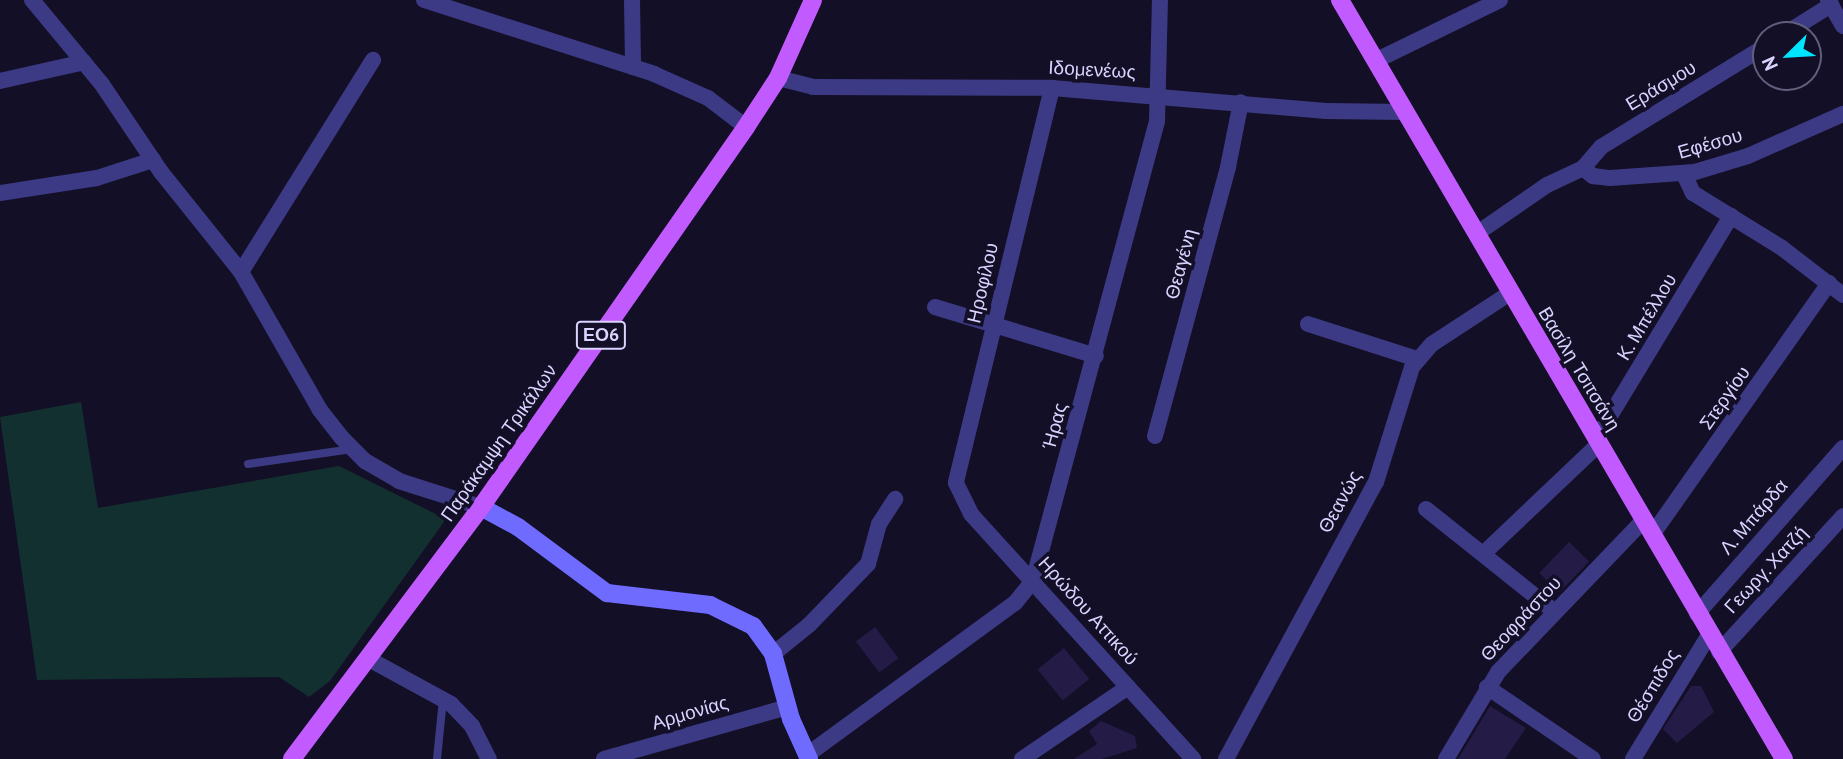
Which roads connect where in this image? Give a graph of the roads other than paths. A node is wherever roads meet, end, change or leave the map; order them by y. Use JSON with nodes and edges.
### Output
{"nodes":[{"id":1,"x":32,"y":0,"type":"edge"},
{"id":2,"x":424,"y":0,"type":"edge"},
{"id":3,"x":632,"y":0,"type":"edge"},
{"id":4,"x":813,"y":0,"type":"edge"},
{"id":5,"x":1160,"y":0,"type":"edge"},
{"id":6,"x":1339,"y":0,"type":"edge"},
{"id":7,"x":1500,"y":0,"type":"edge"},
{"id":8,"x":1829,"y":3,"type":"edge"},
{"id":9,"x":1803,"y":21,"type":"edge"},
{"id":10,"x":1843,"y":26,"type":"edge"},
{"id":11,"x":1752,"y":55,"type":"edge"},
{"id":12,"x":373,"y":60,"type":"dead end"},
{"id":13,"x":1375,"y":61,"type":"junction"},
{"id":14,"x":84,"y":62,"type":"junction"},
{"id":15,"x":633,"y":67,"type":"junction"},
{"id":16,"x":778,"y":78,"type":"junction"},
{"id":17,"x":0,"y":81,"type":"edge"},
{"id":18,"x":1052,"y":88,"type":"junction"},
{"id":19,"x":1160,"y":94,"type":"junction"},
{"id":20,"x":1241,"y":102,"type":"junction"},
{"id":21,"x":1404,"y":112,"type":"junction"},
{"id":22,"x":1843,"y":114,"type":"edge"},
{"id":23,"x":746,"y":127,"type":"junction"},
{"id":24,"x":153,"y":160,"type":"junction"},
{"id":25,"x":1583,"y":168,"type":"junction"},
{"id":26,"x":1684,"y":174,"type":"junction"},
{"id":27,"x":0,"y":193,"type":"edge"},
{"id":28,"x":1731,"y":216,"type":"junction"},
{"id":29,"x":1476,"y":234,"type":"junction"},
{"id":30,"x":241,"y":272,"type":"junction"},
{"id":31,"x":1829,"y":284,"type":"junction"},
{"id":32,"x":1510,"y":293,"type":"junction"},
{"id":33,"x":1843,"y":295,"type":"edge"},
{"id":34,"x":935,"y":307,"type":"dead end"},
{"id":35,"x":1308,"y":324,"type":"dead end"},
{"id":36,"x":995,"y":326,"type":"junction"},
{"id":37,"x":1096,"y":356,"type":"junction"},
{"id":38,"x":1417,"y":359,"type":"junction"},
{"id":39,"x":1155,"y":436,"type":"dead end"},
{"id":40,"x":1598,"y":441,"type":"junction"},
{"id":41,"x":1843,"y":448,"type":"edge"},
{"id":42,"x":352,"y":449,"type":"junction"},
{"id":43,"x":248,"y":464,"type":"dead end"},
{"id":44,"x":957,"y":487,"type":"joint"},
{"id":45,"x":895,"y":499,"type":"dead end"},
{"id":46,"x":481,"y":507,"type":"junction"},
{"id":47,"x":1426,"y":509,"type":"dead end"},
{"id":48,"x":1843,"y":516,"type":"edge"},
{"id":49,"x":1648,"y":528,"type":"junction"},
{"id":50,"x":1483,"y":554,"type":"junction"},
{"id":51,"x":1033,"y":581,"type":"junction"},
{"id":52,"x":1555,"y":612,"type":"junction"},
{"id":53,"x":1697,"y":614,"type":"junction"},
{"id":54,"x":1709,"y":635,"type":"junction"},
{"id":55,"x":1719,"y":652,"type":"junction"},
{"id":56,"x":773,"y":654,"type":"junction"},
{"id":57,"x":367,"y":658,"type":"junction"},
{"id":58,"x":1128,"y":687,"type":"junction"},
{"id":59,"x":1487,"y":687,"type":"junction"},
{"id":60,"x":443,"y":699,"type":"junction"},
{"id":61,"x":788,"y":707,"type":"junction"},
{"id":62,"x":808,"y":757,"type":"edge"},
{"id":63,"x":292,"y":759,"type":"edge"},
{"id":64,"x":437,"y":759,"type":"edge"},
{"id":65,"x":489,"y":759,"type":"edge"},
{"id":66,"x":604,"y":759,"type":"edge"},
{"id":67,"x":1022,"y":759,"type":"edge"},
{"id":68,"x":1193,"y":759,"type":"edge"},
{"id":69,"x":1226,"y":759,"type":"edge"},
{"id":70,"x":1446,"y":759,"type":"edge"},
{"id":71,"x":1593,"y":759,"type":"edge"},
{"id":72,"x":1633,"y":759,"type":"edge"},
{"id":73,"x":1784,"y":759,"type":"edge"}],
"edges":[{"from":1,"to":14,"type":"street"},
{"from":2,"to":15,"type":"street"},
{"from":3,"to":15,"type":"street"},
{"from":4,"to":16,"type":"main road","name":"Παράκαμψη Τρικάλων","number":"ΕΟ6"},
{"from":5,"to":19,"type":"street","name":"Ήρας"},
{"from":6,"to":13,"type":"main road","name":"Βασίλη Τσιτσάνη"},
{"from":7,"to":13,"type":"street"},
{"from":8,"to":9,"type":"street"},
{"from":8,"to":10,"type":"street"},
{"from":11,"to":25,"type":"street","name":"Εράσμου"},
{"from":12,"to":30,"type":"street"},
{"from":13,"to":21,"type":"main road","name":"Βασίλη Τσιτσάνη"},
{"from":14,"to":17,"type":"street"},
{"from":14,"to":24,"type":"street"},
{"from":15,"to":23,"type":"street"},
{"from":16,"to":18,"type":"street","name":"Ιδομενέως"},
{"from":16,"to":23,"type":"main road","name":"Παράκαμψη Τρικάλων","number":"ΕΟ6"},
{"from":18,"to":19,"type":"street","name":"Ιδομενέως"},
{"from":18,"to":36,"type":"street","name":"Ηροφίλου"},
{"from":19,"to":20,"type":"street","name":"Ιδομενέως"},
{"from":19,"to":37,"type":"street","name":"Ήρας"},
{"from":20,"to":21,"type":"street","name":"Ιδομενέως"},
{"from":20,"to":39,"type":"street","name":"Θεαγένη"},
{"from":21,"to":29,"type":"main road","name":"Βασίλη Τσιτσάνη"},
{"from":22,"to":26,"type":"street","name":"Εφέσου"},
{"from":23,"to":46,"type":"main road","name":"Παράκαμψη Τρικάλων","number":"ΕΟ6"},
{"from":24,"to":27,"type":"street"},
{"from":24,"to":30,"type":"street"},
{"from":25,"to":26,"type":"street","name":"Εφέσου"},
{"from":25,"to":29,"type":"street"},
{"from":26,"to":28,"type":"street"},
{"from":28,"to":31,"type":"street"},
{"from":28,"to":40,"type":"street","name":"Κ. Μπέλλου"},
{"from":29,"to":32,"type":"main road","name":"Βασίλη Τσιτσάνη"},
{"from":30,"to":42,"type":"street"},
{"from":31,"to":33,"type":"street"},
{"from":31,"to":49,"type":"street","name":"Στεργίου"},
{"from":32,"to":38,"type":"street"},
{"from":32,"to":40,"type":"main road","name":"Βασίλη Τσιτσάνη"},
{"from":34,"to":36,"type":"street"},
{"from":35,"to":38,"type":"street"},
{"from":36,"to":37,"type":"street"},
{"from":36,"to":44,"type":"street","name":"Ηροφίλου"},
{"from":37,"to":51,"type":"street","name":"Ήρας"},
{"from":38,"to":69,"type":"street","name":"Θεανώς"},
{"from":40,"to":49,"type":"main road","name":"Βασίλη Τσιτσάνη"},
{"from":40,"to":50,"type":"street","name":"Κ. Μπέλλου"},
{"from":41,"to":53,"type":"street","name":"Λ. Μπάρδα"},
{"from":42,"to":43,"type":"lane"},
{"from":42,"to":46,"type":"street"},
{"from":44,"to":51,"type":"street","name":"Ηρώδου Αττικού"},
{"from":45,"to":56,"type":"street"},
{"from":46,"to":56,"type":"street"},
{"from":46,"to":57,"type":"main road","name":"Παράκαμψη Τρικάλων","number":"ΕΟ6"},
{"from":47,"to":50,"type":"street"},
{"from":48,"to":55,"type":"street","name":"Γεωργ. Χατζή"},
{"from":49,"to":52,"type":"street","name":"Θεοφράστου"},
{"from":49,"to":53,"type":"main road","name":"Βασίλη Τσιτσάνη"},
{"from":50,"to":52,"type":"street"},
{"from":51,"to":58,"type":"street","name":"Ηρώδου Αττικού"},
{"from":51,"to":62,"type":"street","name":"Ήρας"},
{"from":52,"to":59,"type":"street","name":"Θεοφράστου"},
{"from":53,"to":54,"type":"main road","name":"Βασίλη Τσιτσάνη"},
{"from":54,"to":55,"type":"main road","name":"Βασίλη Τσιτσάνη"},
{"from":54,"to":72,"type":"street","name":"Θέσπιδος"},
{"from":55,"to":73,"type":"main road","name":"Βασίλη Τσιτσάνη"},
{"from":56,"to":61,"type":"street"},
{"from":57,"to":60,"type":"street"},
{"from":57,"to":63,"type":"main road","name":"Παράκαμψη Τρικάλων","number":"ΕΟ6"},
{"from":58,"to":67,"type":"street"},
{"from":58,"to":68,"type":"street","name":"Ηρώδου Αττικού"},
{"from":59,"to":70,"type":"street","name":"Θεοφράστου"},
{"from":59,"to":71,"type":"street"},
{"from":60,"to":64,"type":"lane"},
{"from":60,"to":65,"type":"street"},
{"from":61,"to":62,"type":"street"},
{"from":61,"to":66,"type":"street","name":"Αρμονίας"}]}
